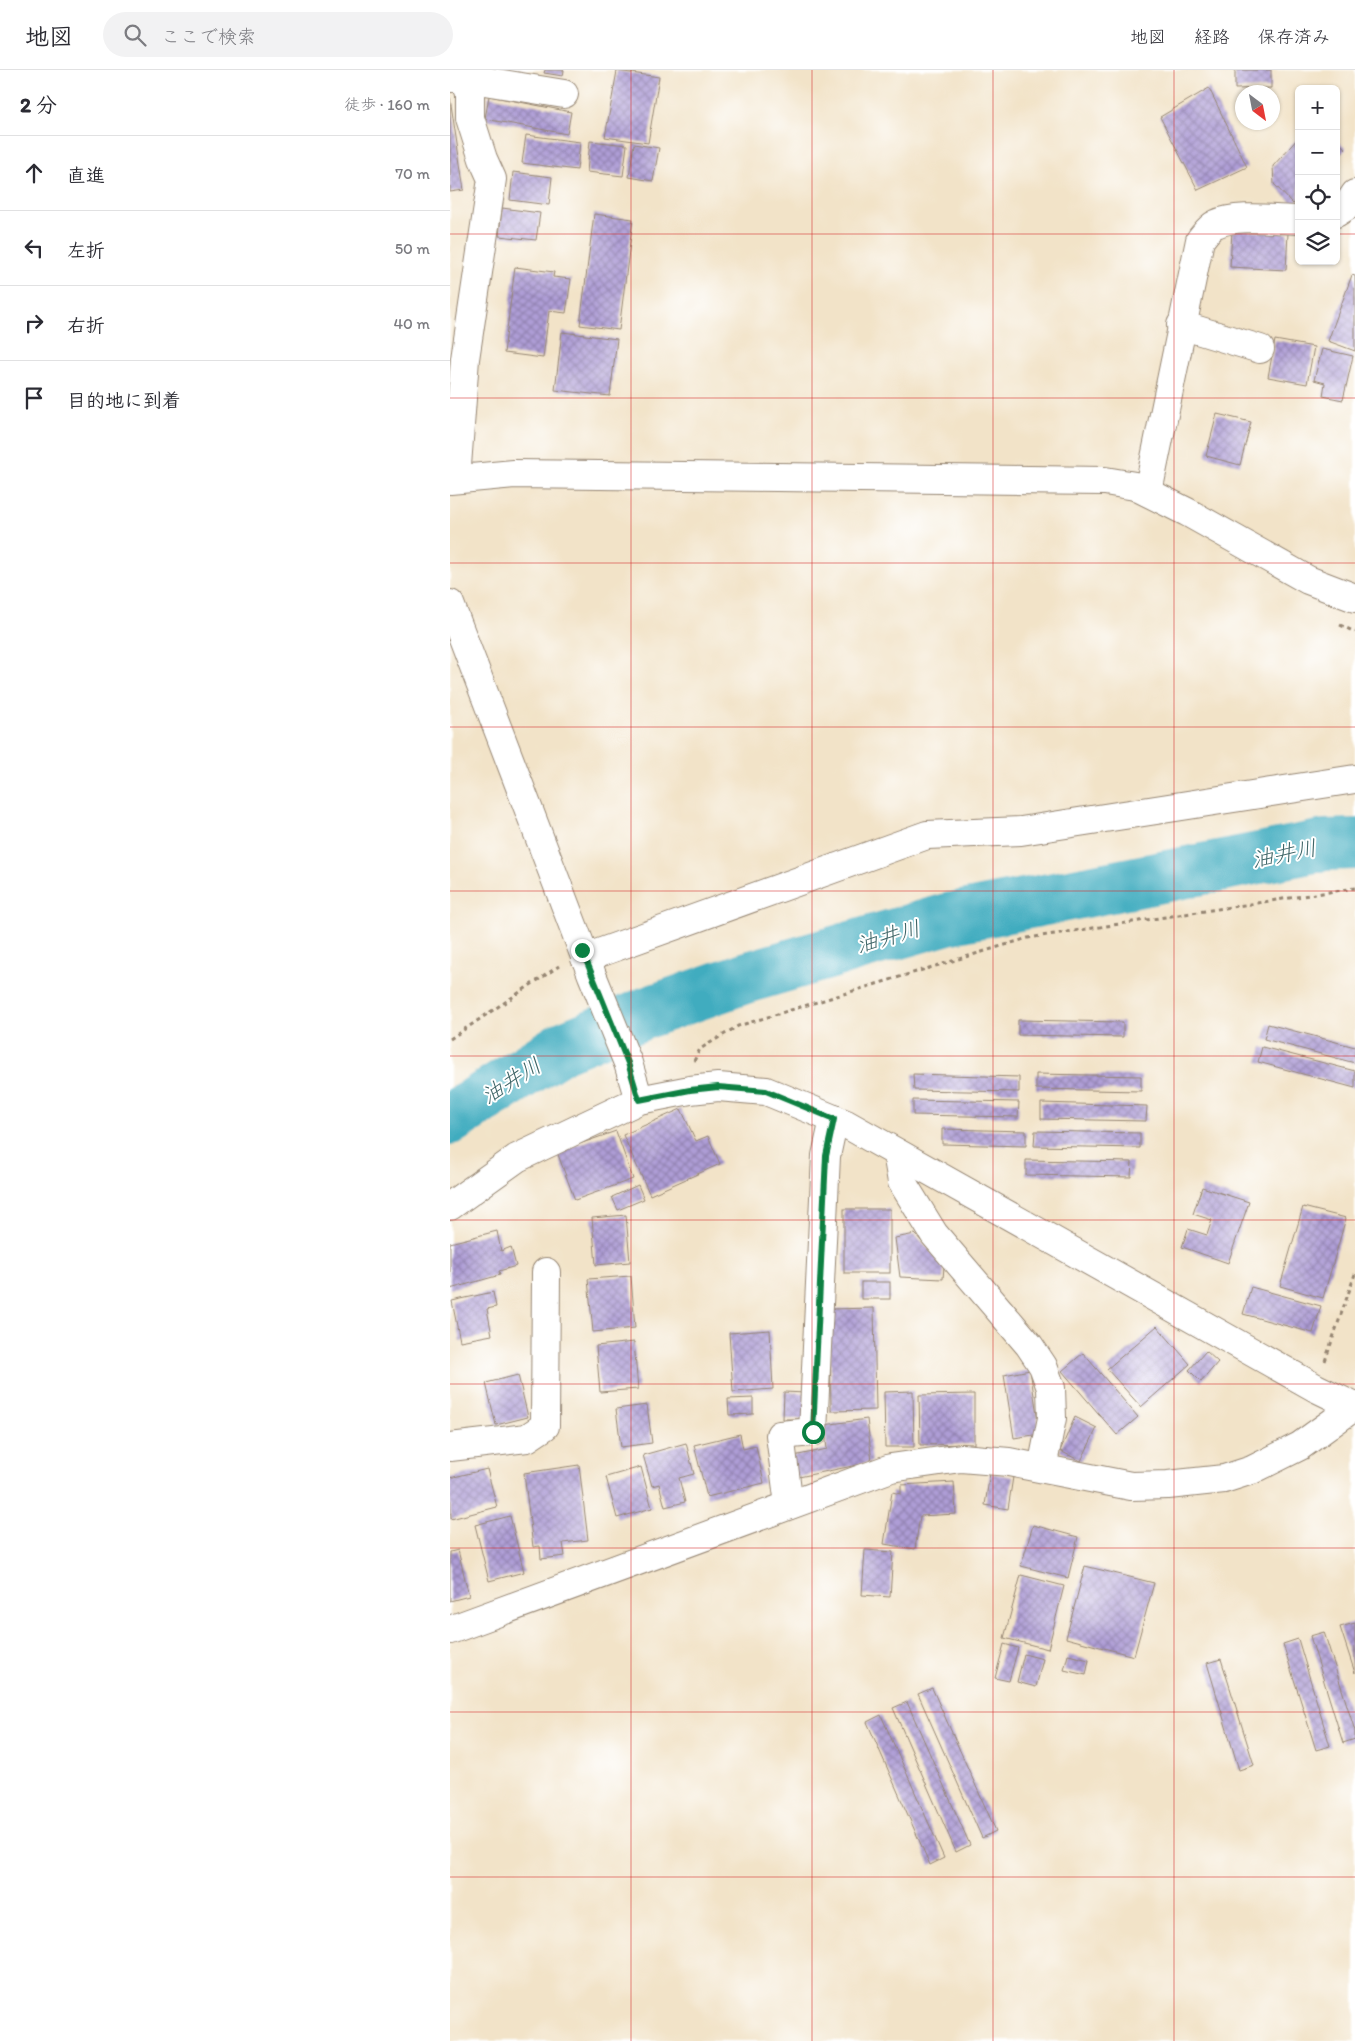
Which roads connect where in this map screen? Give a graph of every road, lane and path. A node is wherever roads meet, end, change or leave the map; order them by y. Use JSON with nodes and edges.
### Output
{"nodes":[{"id":1,"x":460,"y":75,"type":"edge"},
{"id":2,"x":564,"y":94,"type":"dead end"},
{"id":3,"x":1355,"y":194,"type":"edge"},
{"id":4,"x":1340,"y":210,"type":"edge"},
{"id":5,"x":1295,"y":220,"type":"edge"},
{"id":6,"x":1181,"y":325,"type":"junction"},
{"id":7,"x":1260,"y":349,"type":"dead end"},
{"id":8,"x":453,"y":479,"type":"edge"},
{"id":9,"x":1148,"y":492,"type":"junction"},
{"id":10,"x":1355,"y":598,"type":"edge"},
{"id":11,"x":450,"y":604,"type":"edge"},
{"id":12,"x":1355,"y":779,"type":"edge"},
{"id":13,"x":1355,"y":888,"type":"edge"},
{"id":14,"x":586,"y":961,"type":"junction"},
{"id":15,"x":450,"y":1039,"type":"edge"},
{"id":16,"x":677,"y":1092,"type":"junction"},
{"id":17,"x":639,"y":1100,"type":"junction"},
{"id":18,"x":834,"y":1119,"type":"junction"},
{"id":19,"x":897,"y":1153,"type":"junction"},
{"id":20,"x":450,"y":1206,"type":"edge"},
{"id":21,"x":546,"y":1272,"type":"dead end"},
{"id":22,"x":1355,"y":1274,"type":"edge"},
{"id":23,"x":1316,"y":1388,"type":"junction"},
{"id":24,"x":1355,"y":1406,"type":"edge"},
{"id":25,"x":450,"y":1447,"type":"edge"},
{"id":26,"x":1042,"y":1468,"type":"junction"},
{"id":27,"x":789,"y":1505,"type":"junction"},
{"id":28,"x":450,"y":1630,"type":"edge"}],
"edges":[{"from":1,"to":2,"type":"street"},
{"from":1,"to":8,"type":"street"},
{"from":3,"to":4,"type":"street"},
{"from":5,"to":6,"type":"street"},
{"from":6,"to":7,"type":"street"},
{"from":6,"to":9,"type":"street"},
{"from":8,"to":9,"type":"street"},
{"from":9,"to":10,"type":"street"},
{"from":11,"to":14,"type":"street"},
{"from":12,"to":14,"type":"street"},
{"from":13,"to":16,"type":"path"},
{"from":14,"to":15,"type":"path"},
{"from":14,"to":17,"type":"street"},
{"from":16,"to":17,"type":"street"},
{"from":16,"to":18,"type":"street"},
{"from":17,"to":20,"type":"street"},
{"from":18,"to":19,"type":"street"},
{"from":18,"to":27,"type":"street"},
{"from":19,"to":23,"type":"street"},
{"from":19,"to":26,"type":"street"},
{"from":21,"to":25,"type":"street"},
{"from":22,"to":23,"type":"path"},
{"from":23,"to":24,"type":"street"},
{"from":24,"to":26,"type":"street"},
{"from":26,"to":27,"type":"street"},
{"from":27,"to":28,"type":"street"}]}
